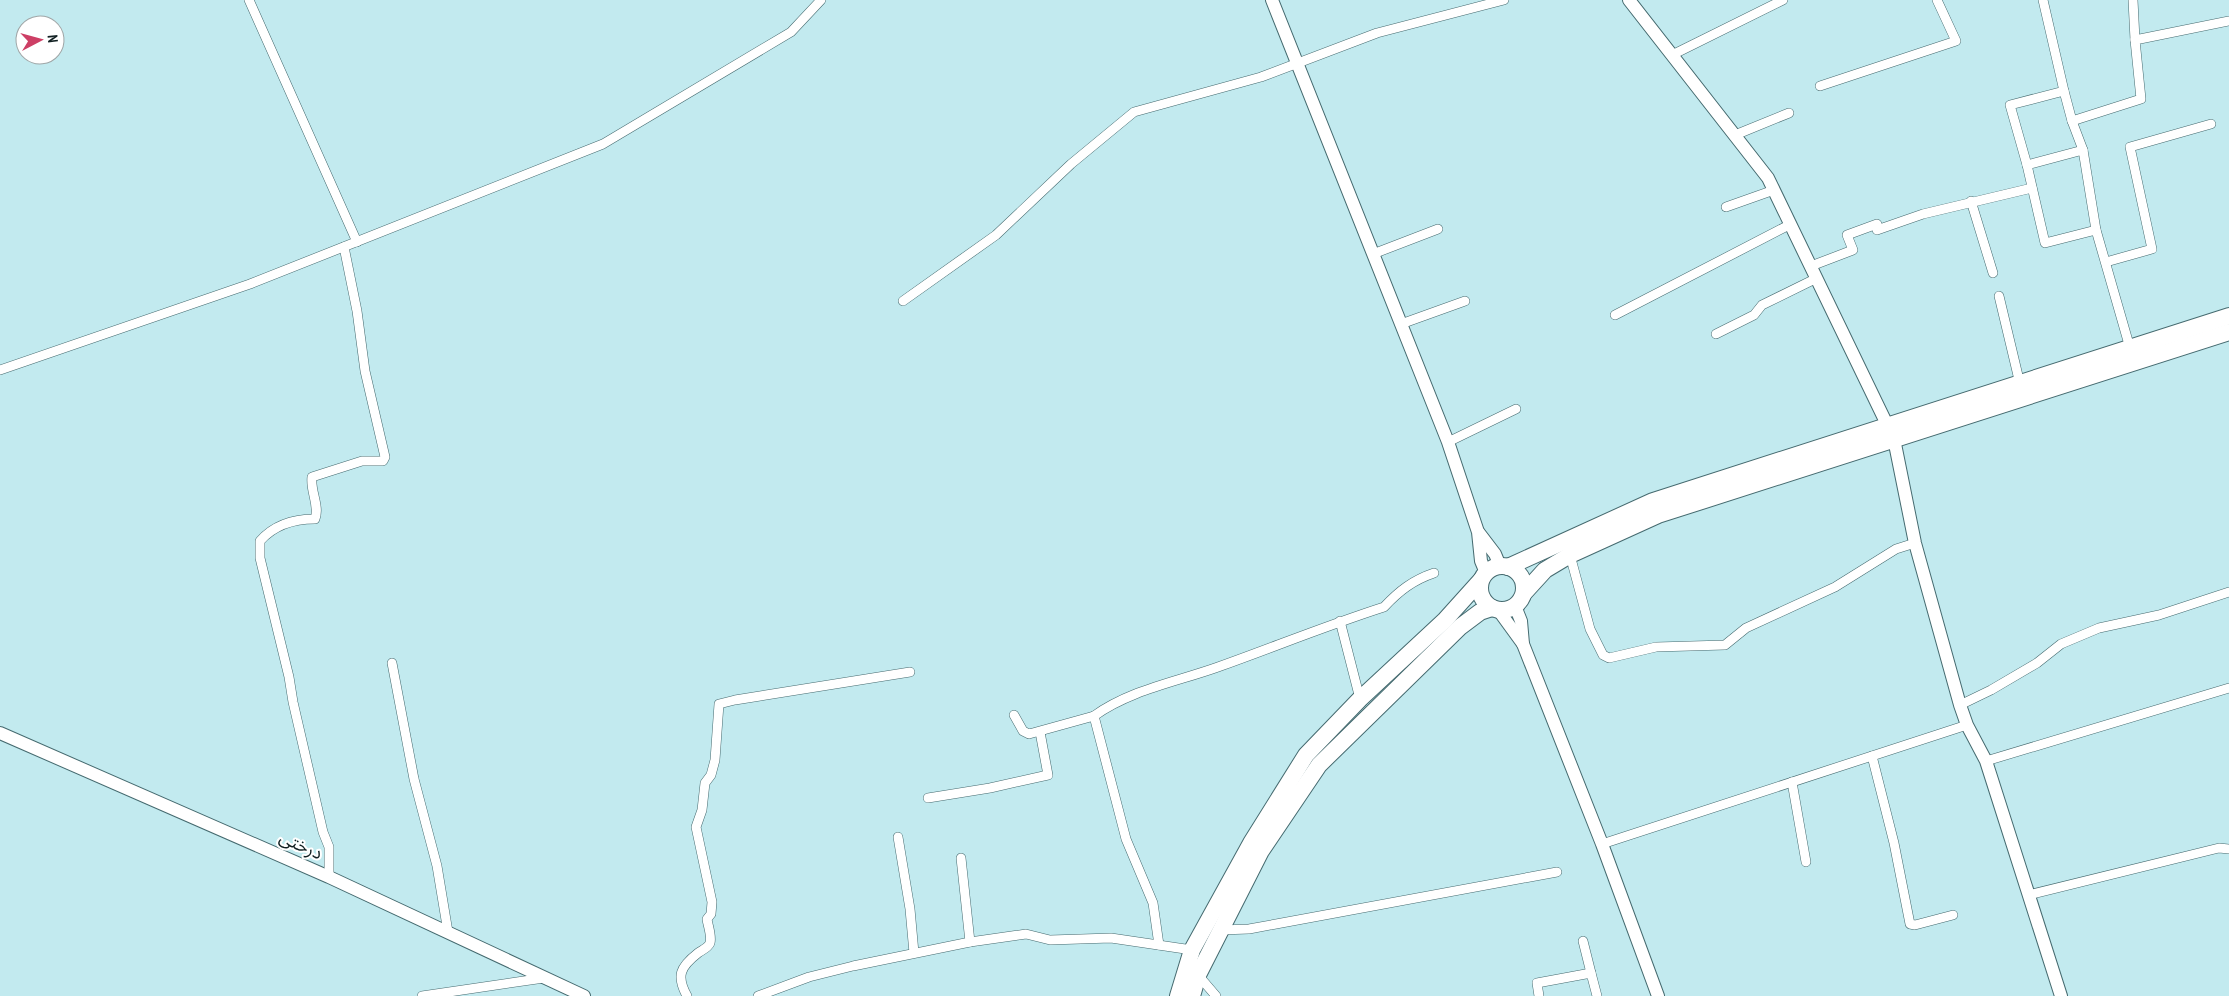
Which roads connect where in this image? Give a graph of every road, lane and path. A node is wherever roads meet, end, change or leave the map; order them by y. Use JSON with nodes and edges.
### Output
{"nodes":[{"id":1,"x":249,"y":0,"type":"edge"},
{"id":2,"x":821,"y":0,"type":"edge"},
{"id":3,"x":1272,"y":0,"type":"edge"},
{"id":4,"x":1504,"y":0,"type":"edge"},
{"id":5,"x":1629,"y":0,"type":"edge"},
{"id":6,"x":1783,"y":0,"type":"edge"},
{"id":7,"x":1937,"y":0,"type":"edge"},
{"id":8,"x":2042,"y":0,"type":"edge"},
{"id":9,"x":2133,"y":0,"type":"edge"},
{"id":10,"x":2229,"y":22,"type":"edge"},
{"id":11,"x":2135,"y":40,"type":"junction"},
{"id":12,"x":1672,"y":55,"type":"junction"},
{"id":13,"x":1297,"y":62,"type":"junction"},
{"id":14,"x":1820,"y":86,"type":"dead end"},
{"id":15,"x":2064,"y":91,"type":"junction"},
{"id":16,"x":1789,"y":113,"type":"dead end"},
{"id":17,"x":2072,"y":121,"type":"junction"},
{"id":18,"x":2211,"y":124,"type":"dead end"},
{"id":19,"x":1735,"y":135,"type":"junction"},
{"id":20,"x":2083,"y":150,"type":"junction"},
{"id":21,"x":2027,"y":165,"type":"junction"},
{"id":22,"x":2032,"y":188,"type":"junction"},
{"id":23,"x":1774,"y":190,"type":"junction"},
{"id":24,"x":1971,"y":201,"type":"junction"},
{"id":25,"x":1726,"y":207,"type":"dead end"},
{"id":26,"x":1791,"y":224,"type":"junction"},
{"id":27,"x":1438,"y":229,"type":"dead end"},
{"id":28,"x":2096,"y":230,"type":"junction"},
{"id":29,"x":357,"y":242,"type":"junction"},
{"id":30,"x":344,"y":247,"type":"junction"},
{"id":31,"x":1373,"y":254,"type":"junction"},
{"id":32,"x":2106,"y":262,"type":"junction"},
{"id":33,"x":1814,"y":272,"type":"junction"},
{"id":34,"x":1993,"y":273,"type":"dead end"},
{"id":35,"x":1999,"y":296,"type":"dead end"},
{"id":36,"x":903,"y":301,"type":"dead end"},
{"id":37,"x":1465,"y":302,"type":"dead end"},
{"id":38,"x":1615,"y":315,"type":"dead end"},
{"id":39,"x":2229,"y":316,"type":"edge"},
{"id":40,"x":1401,"y":324,"type":"junction"},
{"id":41,"x":2229,"y":332,"type":"edge"},
{"id":42,"x":1716,"y":334,"type":"dead end"},
{"id":43,"x":2130,"y":348,"type":"junction"},
{"id":44,"x":0,"y":370,"type":"edge"},
{"id":45,"x":2020,"y":384,"type":"junction"},
{"id":46,"x":1516,"y":409,"type":"dead end"},
{"id":47,"x":1891,"y":432,"type":"junction"},
{"id":48,"x":1448,"y":442,"type":"junction"},
{"id":49,"x":1915,"y":543,"type":"junction"},
{"id":50,"x":1570,"y":555,"type":"junction"},
{"id":51,"x":1494,"y":571,"type":"junction"},
{"id":52,"x":1434,"y":574,"type":"dead end"},
{"id":53,"x":2229,"y":592,"type":"edge"},
{"id":54,"x":1507,"y":604,"type":"junction"},
{"id":55,"x":1340,"y":621,"type":"junction"},
{"id":56,"x":392,"y":663,"type":"dead end"},
{"id":57,"x":910,"y":672,"type":"dead end"},
{"id":58,"x":2229,"y":688,"type":"edge"},
{"id":59,"x":1360,"y":699,"type":"junction"},
{"id":60,"x":1960,"y":704,"type":"junction"},
{"id":61,"x":1014,"y":714,"type":"dead end"},
{"id":62,"x":1094,"y":716,"type":"junction"},
{"id":63,"x":1967,"y":725,"type":"junction"},
{"id":64,"x":1040,"y":732,"type":"junction"},
{"id":65,"x":0,"y":734,"type":"edge"},
{"id":66,"x":1872,"y":756,"type":"junction"},
{"id":67,"x":1986,"y":761,"type":"junction"},
{"id":68,"x":1792,"y":782,"type":"junction"},
{"id":69,"x":928,"y":798,"type":"dead end"},
{"id":70,"x":898,"y":837,"type":"dead end"},
{"id":71,"x":1602,"y":844,"type":"junction"},
{"id":72,"x":2229,"y":849,"type":"edge"},
{"id":73,"x":961,"y":858,"type":"dead end"},
{"id":74,"x":1806,"y":862,"type":"dead end"},
{"id":75,"x":1558,"y":872,"type":"dead end"},
{"id":76,"x":329,"y":877,"type":"junction"},
{"id":77,"x":2028,"y":895,"type":"junction"},
{"id":78,"x":1953,"y":915,"type":"dead end"},
{"id":79,"x":1221,"y":930,"type":"junction"},
{"id":80,"x":448,"y":932,"type":"junction"},
{"id":81,"x":1583,"y":941,"type":"dead end"},
{"id":82,"x":970,"y":942,"type":"junction"},
{"id":83,"x":1159,"y":945,"type":"junction"},
{"id":84,"x":1192,"y":950,"type":"junction"},
{"id":85,"x":914,"y":953,"type":"junction"},
{"id":86,"x":1591,"y":973,"type":"junction"},
{"id":87,"x":1198,"y":975,"type":"junction"},
{"id":88,"x":544,"y":978,"type":"junction"},
{"id":89,"x":422,"y":996,"type":"edge"},
{"id":90,"x":584,"y":996,"type":"edge"},
{"id":91,"x":688,"y":996,"type":"edge"},
{"id":92,"x":758,"y":996,"type":"edge"},
{"id":93,"x":1178,"y":996,"type":"edge"},
{"id":94,"x":1192,"y":996,"type":"edge"},
{"id":95,"x":1216,"y":996,"type":"edge"},
{"id":96,"x":1539,"y":996,"type":"edge"},
{"id":97,"x":1597,"y":996,"type":"edge"},
{"id":98,"x":1658,"y":996,"type":"edge"},
{"id":99,"x":2060,"y":996,"type":"edge"}],
"edges":[{"from":1,"to":29,"type":"street"},
{"from":2,"to":29,"type":"street"},
{"from":3,"to":13,"type":"street"},
{"from":4,"to":13,"type":"street"},
{"from":5,"to":12,"type":"street"},
{"from":6,"to":12,"type":"street"},
{"from":7,"to":14,"type":"street"},
{"from":8,"to":15,"type":"street"},
{"from":9,"to":11,"type":"street"},
{"from":10,"to":11,"type":"street"},
{"from":11,"to":17,"type":"street"},
{"from":12,"to":19,"type":"street"},
{"from":13,"to":31,"type":"street"},
{"from":13,"to":36,"type":"street"},
{"from":15,"to":17,"type":"street"},
{"from":15,"to":21,"type":"street"},
{"from":16,"to":19,"type":"street"},
{"from":17,"to":20,"type":"street"},
{"from":18,"to":32,"type":"street"},
{"from":19,"to":23,"type":"street"},
{"from":20,"to":21,"type":"street"},
{"from":20,"to":28,"type":"street"},
{"from":21,"to":22,"type":"street"},
{"from":22,"to":24,"type":"street"},
{"from":22,"to":28,"type":"street"},
{"from":23,"to":25,"type":"street"},
{"from":23,"to":26,"type":"street"},
{"from":24,"to":33,"type":"street"},
{"from":24,"to":34,"type":"street"},
{"from":26,"to":33,"type":"street"},
{"from":26,"to":38,"type":"street"},
{"from":27,"to":31,"type":"street"},
{"from":28,"to":32,"type":"street"},
{"from":29,"to":30,"type":"street"},
{"from":30,"to":44,"type":"street"},
{"from":30,"to":76,"type":"street"},
{"from":31,"to":40,"type":"street"},
{"from":32,"to":43,"type":"street"},
{"from":33,"to":42,"type":"street"},
{"from":33,"to":47,"type":"street"},
{"from":35,"to":45,"type":"street"},
{"from":37,"to":40,"type":"street"},
{"from":39,"to":43,"type":"highway"},
{"from":40,"to":48,"type":"street"},
{"from":41,"to":47,"type":"highway"},
{"from":43,"to":45,"type":"highway"},
{"from":45,"to":47,"type":"highway"},
{"from":46,"to":48,"type":"street"},
{"from":47,"to":49,"type":"street"},
{"from":47,"to":50,"type":"highway"},
{"from":47,"to":51,"type":"highway"},
{"from":48,"to":51,"type":"street"},
{"from":49,"to":50,"type":"street"},
{"from":49,"to":60,"type":"street"},
{"from":50,"to":54,"type":"highway"},
{"from":51,"to":54,"type":"highway"},
{"from":51,"to":54,"type":"highway"},
{"from":51,"to":59,"type":"highway"},
{"from":52,"to":55,"type":"street"},
{"from":53,"to":60,"type":"street"},
{"from":54,"to":71,"type":"street"},
{"from":54,"to":79,"type":"highway"},
{"from":55,"to":59,"type":"street"},
{"from":55,"to":62,"type":"street"},
{"from":56,"to":80,"type":"street"},
{"from":57,"to":91,"type":"street"},
{"from":58,"to":67,"type":"street"},
{"from":59,"to":84,"type":"highway"},
{"from":60,"to":63,"type":"street"},
{"from":61,"to":64,"type":"street"},
{"from":62,"to":64,"type":"street"},
{"from":62,"to":83,"type":"street"},
{"from":63,"to":66,"type":"street"},
{"from":63,"to":67,"type":"street"},
{"from":64,"to":69,"type":"street"},
{"from":65,"to":76,"type":"street","name":"درختی"},
{"from":66,"to":68,"type":"street"},
{"from":66,"to":78,"type":"street"},
{"from":67,"to":77,"type":"street"},
{"from":68,"to":71,"type":"street"},
{"from":68,"to":74,"type":"street"},
{"from":70,"to":85,"type":"street"},
{"from":71,"to":98,"type":"street"},
{"from":72,"to":77,"type":"street"},
{"from":73,"to":82,"type":"street"},
{"from":75,"to":79,"type":"street"},
{"from":76,"to":80,"type":"street","name":"درختی"},
{"from":77,"to":99,"type":"street"},
{"from":79,"to":87,"type":"highway"},
{"from":80,"to":88,"type":"street","name":"درختی"},
{"from":81,"to":86,"type":"street"},
{"from":82,"to":83,"type":"street"},
{"from":82,"to":85,"type":"street"},
{"from":83,"to":84,"type":"street"},
{"from":84,"to":93,"type":"highway"},
{"from":85,"to":92,"type":"street"},
{"from":86,"to":96,"type":"street"},
{"from":86,"to":97,"type":"street"},
{"from":87,"to":94,"type":"highway"},
{"from":87,"to":95,"type":"street"},
{"from":88,"to":89,"type":"street"},
{"from":88,"to":90,"type":"street","name":"درختی"}]}
